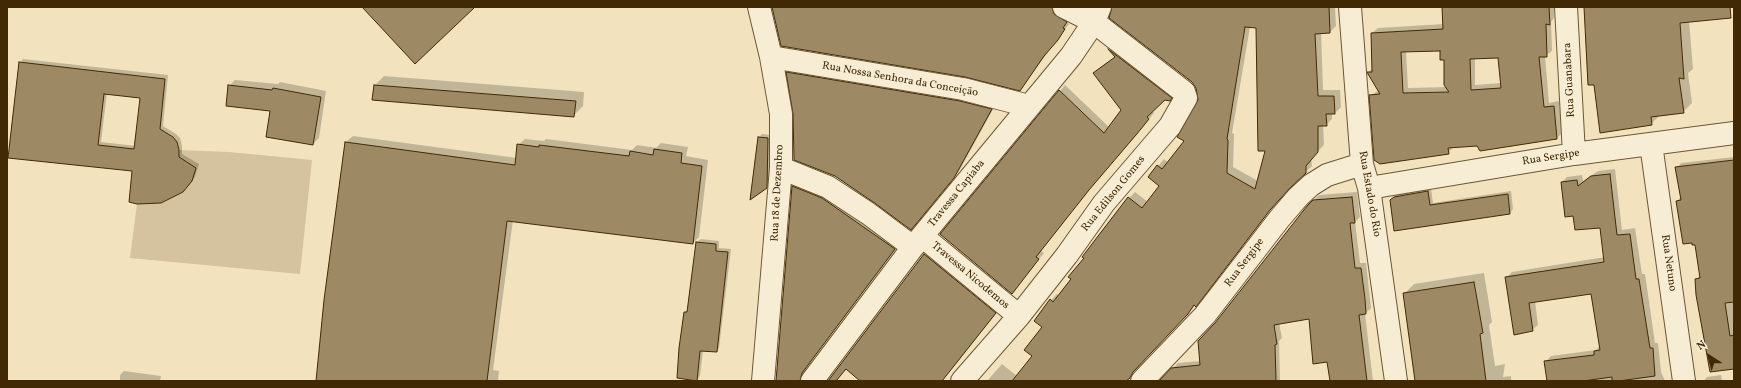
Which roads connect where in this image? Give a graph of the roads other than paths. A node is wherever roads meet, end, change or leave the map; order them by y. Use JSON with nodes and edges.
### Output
{"nodes":[{"id":1,"x":759,"y":7,"type":"edge"},
{"id":2,"x":1064,"y":7,"type":"edge"},
{"id":3,"x":1350,"y":7,"type":"edge"},
{"id":4,"x":1566,"y":7,"type":"edge"},
{"id":5,"x":1097,"y":15,"type":"edge"},
{"id":6,"x":771,"y":57,"type":"junction"},
{"id":7,"x":1029,"y":106,"type":"junction"},
{"id":8,"x":1734,"y":133,"type":"edge"},
{"id":9,"x":1651,"y":144,"type":"junction"},
{"id":10,"x":1574,"y":154,"type":"junction"},
{"id":11,"x":1362,"y":164,"type":"junction"},
{"id":12,"x":781,"y":168,"type":"junction"},
{"id":13,"x":1369,"y":188,"type":"junction"},
{"id":14,"x":917,"y":242,"type":"junction"},
{"id":15,"x":1019,"y":316,"type":"junction"},
{"id":16,"x":763,"y":381,"type":"edge"},
{"id":17,"x":812,"y":381,"type":"edge"},
{"id":18,"x":962,"y":381,"type":"edge"},
{"id":19,"x":1142,"y":381,"type":"edge"},
{"id":20,"x":1396,"y":381,"type":"edge"},
{"id":21,"x":1684,"y":381,"type":"edge"}],
"edges":[{"from":1,"to":6,"type":"street","name":"Rua 18 de Dezembro"},
{"from":2,"to":5,"type":"street","name":"Rua Edilson Gomes"},
{"from":3,"to":11,"type":"street","name":"Rua Estado do Rio"},
{"from":4,"to":10,"type":"street","name":"Rua Guanabara"},
{"from":5,"to":7,"type":"street","name":"Travessa Capiaba"},
{"from":5,"to":15,"type":"street","name":"Rua Edilson Gomes"},
{"from":6,"to":7,"type":"street","name":"Rua Nossa Senhora da Conceição"},
{"from":6,"to":12,"type":"street","name":"Rua 18 de Dezembro"},
{"from":7,"to":14,"type":"street","name":"Travessa Capiaba"},
{"from":8,"to":9,"type":"street","name":"Rua Sergipe"},
{"from":9,"to":10,"type":"street","name":"Rua Sergipe"},
{"from":9,"to":21,"type":"street","name":"Rua Netuno"},
{"from":10,"to":13,"type":"street","name":"Rua Sergipe"},
{"from":11,"to":13,"type":"street","name":"Rua Estado do Rio"},
{"from":11,"to":19,"type":"street","name":"Rua Sergipe"},
{"from":12,"to":14,"type":"street","name":"Travessa Nicodemos"},
{"from":12,"to":16,"type":"street","name":"Rua 18 de Dezembro"},
{"from":13,"to":20,"type":"street","name":"Rua Estado do Rio"},
{"from":14,"to":15,"type":"street","name":"Travessa Nicodemos"},
{"from":14,"to":17,"type":"street","name":"Travessa Capiaba"},
{"from":15,"to":18,"type":"street","name":"Rua Edilson Gomes"}]}
